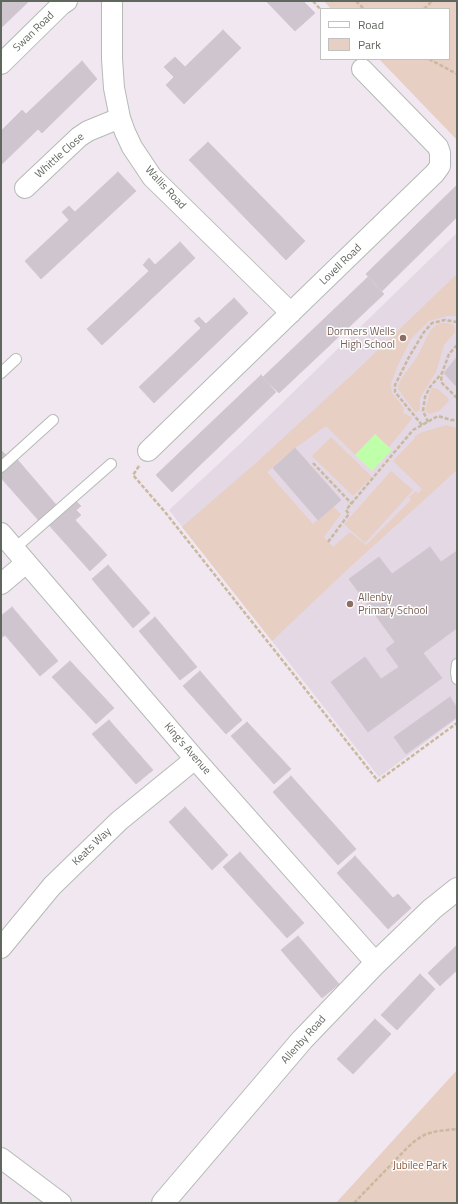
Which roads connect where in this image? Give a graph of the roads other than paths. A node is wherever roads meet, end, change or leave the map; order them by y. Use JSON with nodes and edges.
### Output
{"nodes":[{"id":1,"x":67,"y":1,"type":"edge"},
{"id":2,"x":112,"y":1,"type":"edge"},
{"id":3,"x":1,"y":64,"type":"edge"},
{"id":4,"x":362,"y":69,"type":"dead end"},
{"id":5,"x":120,"y":118,"type":"junction"},
{"id":6,"x":25,"y":188,"type":"dead end"},
{"id":7,"x":292,"y":313,"type":"junction"},
{"id":8,"x":16,"y":360,"type":"dead end"},
{"id":9,"x":1,"y":373,"type":"edge"},
{"id":10,"x":53,"y":420,"type":"dead end"},
{"id":11,"x":148,"y":451,"type":"road end"},
{"id":12,"x":111,"y":464,"type":"dead end"},
{"id":13,"x":1,"y":467,"type":"edge"},
{"id":14,"x":1,"y":533,"type":"edge"},
{"id":15,"x":20,"y":556,"type":"junction"},
{"id":16,"x":1,"y":584,"type":"edge"},
{"id":17,"x":457,"y":664,"type":"edge"},
{"id":18,"x":457,"y":679,"type":"edge"},
{"id":19,"x":195,"y":759,"type":"junction"},
{"id":20,"x":457,"y":889,"type":"edge"},
{"id":21,"x":1,"y":948,"type":"edge"},
{"id":22,"x":376,"y":963,"type":"junction"},
{"id":23,"x":1,"y":1158,"type":"edge"},
{"id":24,"x":61,"y":1203,"type":"edge"},
{"id":25,"x":163,"y":1203,"type":"edge"}],
"edges":[{"from":1,"to":3,"type":"street","name":"Swan Road"},
{"from":2,"to":5,"type":"street","name":"Wallis Road"},
{"from":4,"to":7,"type":"street","name":"Lovell Road"},
{"from":5,"to":6,"type":"street","name":"Whittle Close"},
{"from":5,"to":7,"type":"street","name":"Wallis Road"},
{"from":7,"to":11,"type":"street","name":"Lovell Road"},
{"from":8,"to":9,"type":"lane"},
{"from":10,"to":13,"type":"lane"},
{"from":12,"to":15,"type":"lane"},
{"from":14,"to":15,"type":"street","name":"King's Avenue"},
{"from":15,"to":16,"type":"street"},
{"from":15,"to":19,"type":"street","name":"King's Avenue"},
{"from":17,"to":18,"type":"lane"},
{"from":19,"to":21,"type":"street","name":"Keats Way"},
{"from":19,"to":22,"type":"street","name":"King's Avenue"},
{"from":20,"to":22,"type":"street","name":"Allenby Road"},
{"from":22,"to":25,"type":"street","name":"Allenby Road"},
{"from":23,"to":24,"type":"street"}]}
